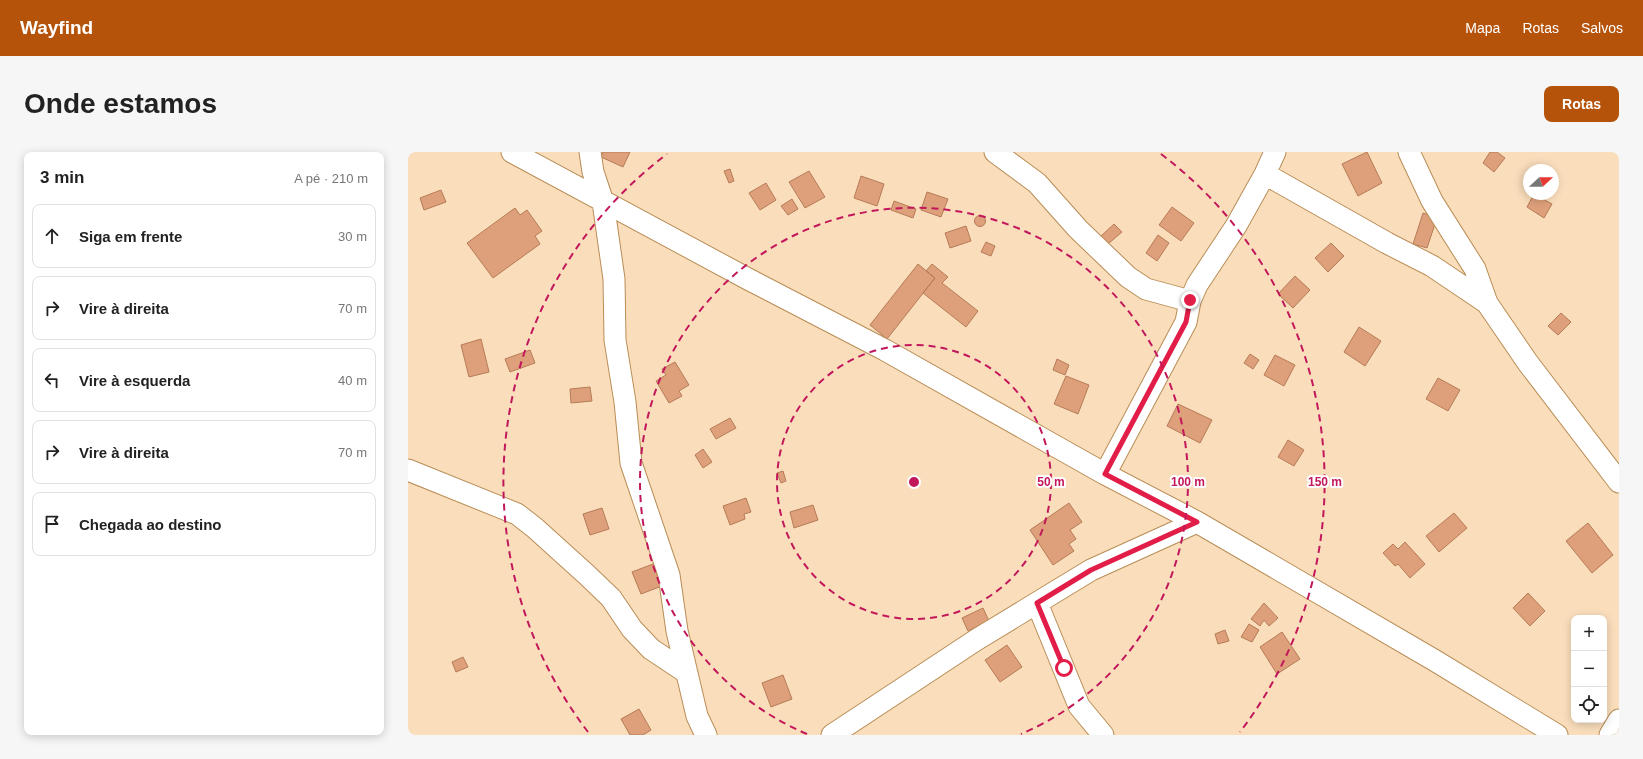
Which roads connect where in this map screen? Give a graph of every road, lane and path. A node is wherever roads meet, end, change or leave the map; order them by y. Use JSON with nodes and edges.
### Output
{"nodes":[{"id":1,"x":512,"y":152,"type":"edge"},
{"id":2,"x":590,"y":152,"type":"edge"},
{"id":3,"x":995,"y":152,"type":"edge"},
{"id":4,"x":1275,"y":152,"type":"edge"},
{"id":5,"x":1409,"y":152,"type":"edge"},
{"id":6,"x":1265,"y":174,"type":"junction"},
{"id":7,"x":603,"y":202,"type":"junction"},
{"id":8,"x":1190,"y":300,"type":"junction"},
{"id":9,"x":1487,"y":303,"type":"junction"},
{"id":10,"x":408,"y":470,"type":"edge"},
{"id":11,"x":1105,"y":474,"type":"junction"},
{"id":12,"x":1619,"y":482,"type":"edge"},
{"id":13,"x":1197,"y":522,"type":"junction"},
{"id":14,"x":1037,"y":603,"type":"junction"},
{"id":15,"x":687,"y":673,"type":"junction"},
{"id":16,"x":1619,"y":720,"type":"edge"},
{"id":17,"x":706,"y":735,"type":"edge"},
{"id":18,"x":832,"y":735,"type":"edge"},
{"id":19,"x":1103,"y":735,"type":"edge"},
{"id":20,"x":1557,"y":735,"type":"edge"},
{"id":21,"x":1610,"y":735,"type":"edge"}],
"edges":[{"from":1,"to":7,"type":"street"},
{"from":2,"to":7,"type":"street"},
{"from":3,"to":8,"type":"street"},
{"from":4,"to":6,"type":"street"},
{"from":5,"to":9,"type":"street"},
{"from":6,"to":8,"type":"street"},
{"from":6,"to":9,"type":"street"},
{"from":7,"to":11,"type":"street"},
{"from":7,"to":15,"type":"street"},
{"from":8,"to":11,"type":"street"},
{"from":9,"to":12,"type":"street"},
{"from":10,"to":15,"type":"street"},
{"from":11,"to":13,"type":"street"},
{"from":13,"to":14,"type":"street"},
{"from":13,"to":20,"type":"street"},
{"from":14,"to":18,"type":"street"},
{"from":14,"to":19,"type":"street"},
{"from":15,"to":17,"type":"street"},
{"from":16,"to":21,"type":"street"}]}
